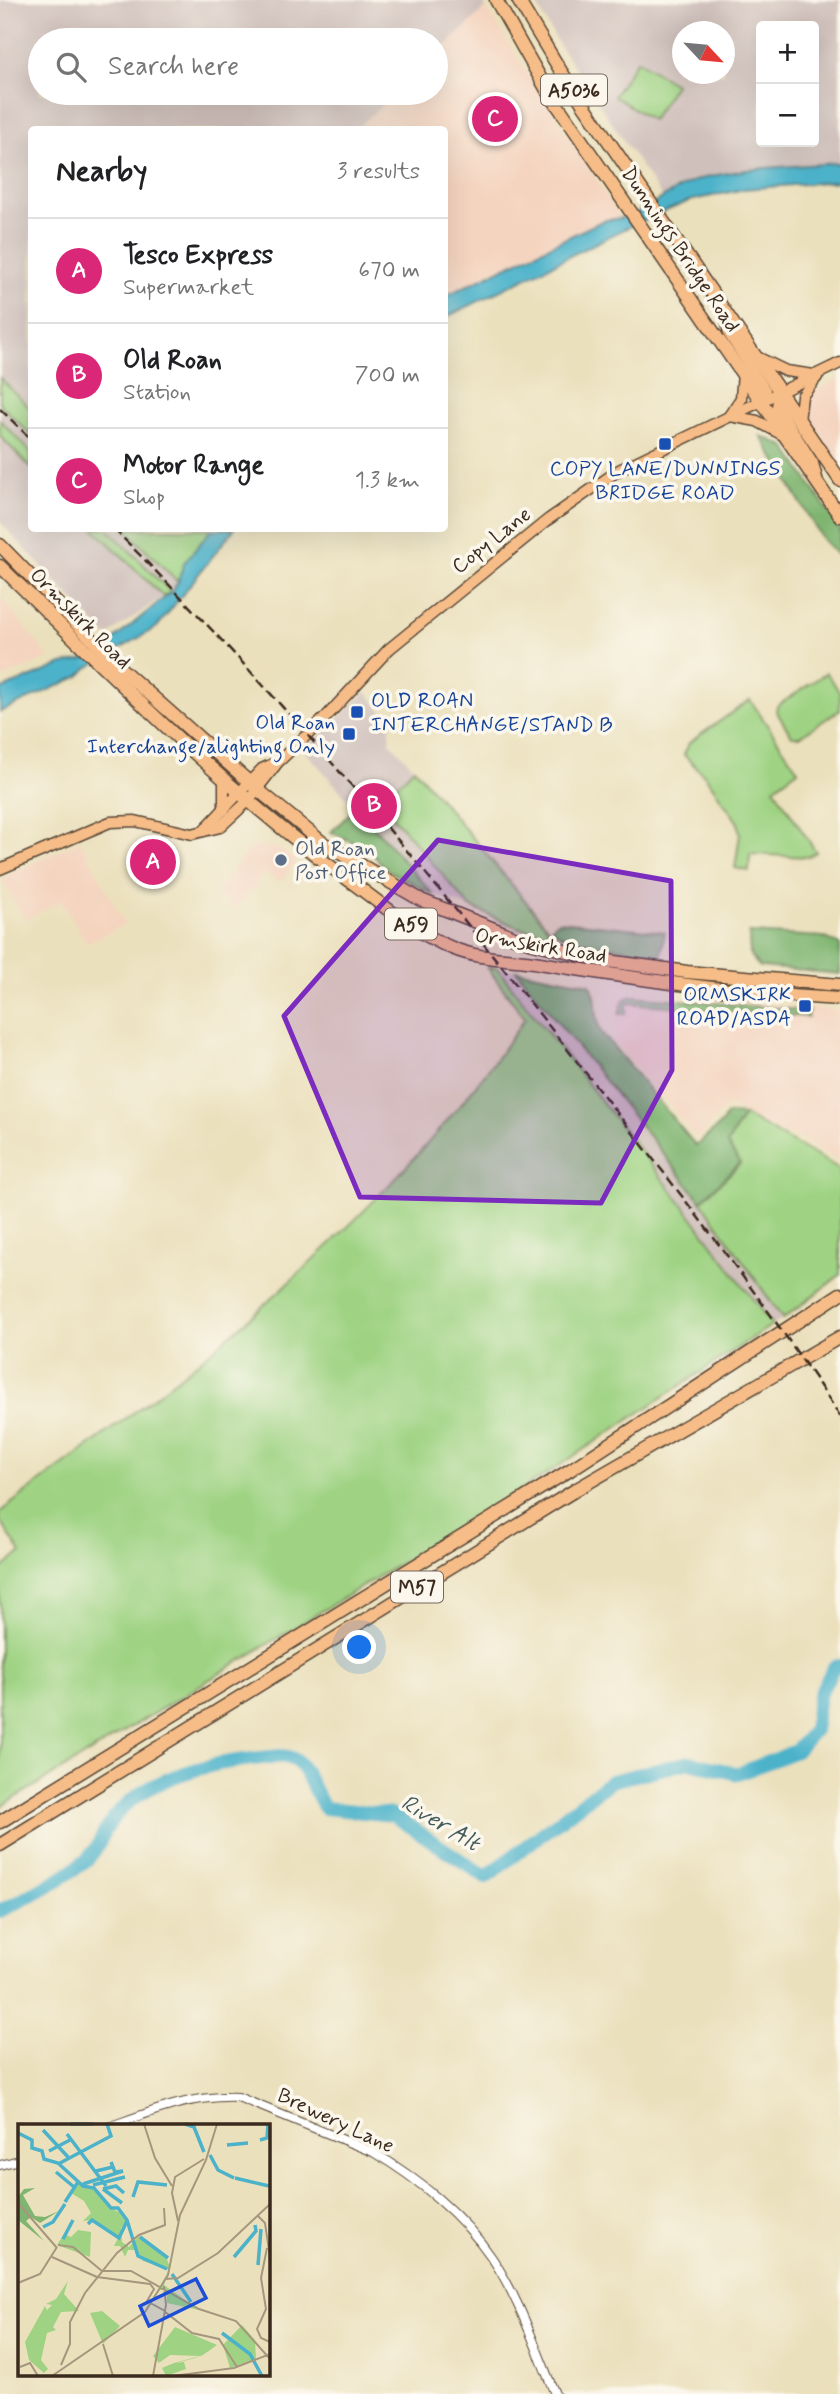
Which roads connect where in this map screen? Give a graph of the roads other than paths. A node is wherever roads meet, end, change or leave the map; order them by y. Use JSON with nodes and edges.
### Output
{"nodes":[{"id":1,"x":496,"y":0,"type":"edge"},
{"id":2,"x":518,"y":0,"type":"edge"},
{"id":3,"x":726,"y":314,"type":"junction"},
{"id":4,"x":755,"y":355,"type":"junction"},
{"id":5,"x":840,"y":363,"type":"edge"},
{"id":6,"x":743,"y":371,"type":"junction"},
{"id":7,"x":819,"y":374,"type":"junction"},
{"id":8,"x":780,"y":392,"type":"junction"},
{"id":9,"x":762,"y":401,"type":"junction"},
{"id":10,"x":729,"y":417,"type":"junction"},
{"id":11,"x":799,"y":421,"type":"junction"},
{"id":12,"x":788,"y":439,"type":"junction"},
{"id":13,"x":840,"y":480,"type":"edge"},
{"id":14,"x":818,"y":484,"type":"junction"},
{"id":15,"x":840,"y":516,"type":"edge"},
{"id":16,"x":0,"y":545,"type":"edge"},
{"id":17,"x":0,"y":566,"type":"edge"},
{"id":18,"x":86,"y":642,"type":"junction"},
{"id":19,"x":114,"y":670,"type":"junction"},
{"id":20,"x":224,"y":783,"type":"junction"},
{"id":21,"x":247,"y":791,"type":"junction"},
{"id":22,"x":224,"y":810,"type":"junction"},
{"id":23,"x":203,"y":831,"type":"junction"},
{"id":24,"x":0,"y":869,"type":"edge"},
{"id":25,"x":840,"y":985,"type":"edge"},
{"id":26,"x":840,"y":999,"type":"edge"},
{"id":27,"x":840,"y":1294,"type":"edge"},
{"id":28,"x":840,"y":1337,"type":"edge"},
{"id":29,"x":0,"y":1822,"type":"edge"},
{"id":30,"x":0,"y":1845,"type":"edge"},
{"id":31,"x":117,"y":2124,"type":"edge"},
{"id":32,"x":18,"y":2160,"type":"edge"},
{"id":33,"x":0,"y":2165,"type":"edge"},
{"id":34,"x":555,"y":2394,"type":"edge"}],
"edges":[{"from":1,"to":6,"type":"highway","name":"Dunnings Bridge Road","number":"A5036"},
{"from":2,"to":3,"type":"highway","name":"Dunnings Bridge Road","number":"A5036"},
{"from":3,"to":4,"type":"highway","name":"Dunnings Bridge Road","number":"A5036"},
{"from":3,"to":9,"type":"main road"},
{"from":4,"to":7,"type":"main road"},
{"from":4,"to":8,"type":"highway","name":"Dunnings Bridge Road","number":"A5036"},
{"from":5,"to":7,"type":"main road","name":"Copy Lane"},
{"from":6,"to":9,"type":"highway","name":"Dunnings Bridge Road","number":"A5036"},
{"from":6,"to":10,"type":"main road"},
{"from":7,"to":8,"type":"main road","name":"Copy Lane"},
{"from":7,"to":11,"type":"main road"},
{"from":8,"to":9,"type":"main road","name":"Copy Lane"},
{"from":8,"to":11,"type":"highway","name":"Dunnings Bridge Road","number":"A5036"},
{"from":8,"to":14,"type":"main road"},
{"from":9,"to":10,"type":"main road","name":"Copy Lane"},
{"from":9,"to":12,"type":"highway","name":"Dunnings Bridge Road","number":"A5036"},
{"from":10,"to":12,"type":"main road"},
{"from":10,"to":21,"type":"main road","name":"Copy Lane"},
{"from":11,"to":13,"type":"highway","name":"Dunnings Bridge Road","number":"A5036"},
{"from":12,"to":14,"type":"highway","name":"Dunnings Bridge Road","number":"A5036"},
{"from":14,"to":15,"type":"highway","name":"Dunnings Bridge Road","number":"A5036"},
{"from":16,"to":18,"type":"highway","name":"Ormskirk Road","number":"A59"},
{"from":17,"to":18,"type":"highway","name":"Ormskirk Road","number":"A59"},
{"from":18,"to":19,"type":"highway","name":"Ormskirk Road","number":"A59"},
{"from":19,"to":20,"type":"highway","name":"Ormskirk Road","number":"A59"},
{"from":19,"to":21,"type":"highway","name":"Ormskirk Road","number":"A59"},
{"from":20,"to":21,"type":"highway","name":"Ormskirk Road","number":"A59"},
{"from":20,"to":22,"type":"main road"},
{"from":21,"to":22,"type":"main road"},
{"from":21,"to":23,"type":"main road"},
{"from":21,"to":25,"type":"highway","name":"Ormskirk Road","number":"A59"},
{"from":21,"to":26,"type":"highway","name":"Ormskirk Road","number":"A59"},
{"from":22,"to":23,"type":"main road"},
{"from":23,"to":24,"type":"main road"},
{"from":27,"to":29,"type":"highway","number":"M57"},
{"from":28,"to":30,"type":"highway","number":"M57"},
{"from":31,"to":34,"type":"street","name":"Brewery Lane"},
{"from":32,"to":33,"type":"street"}]}
